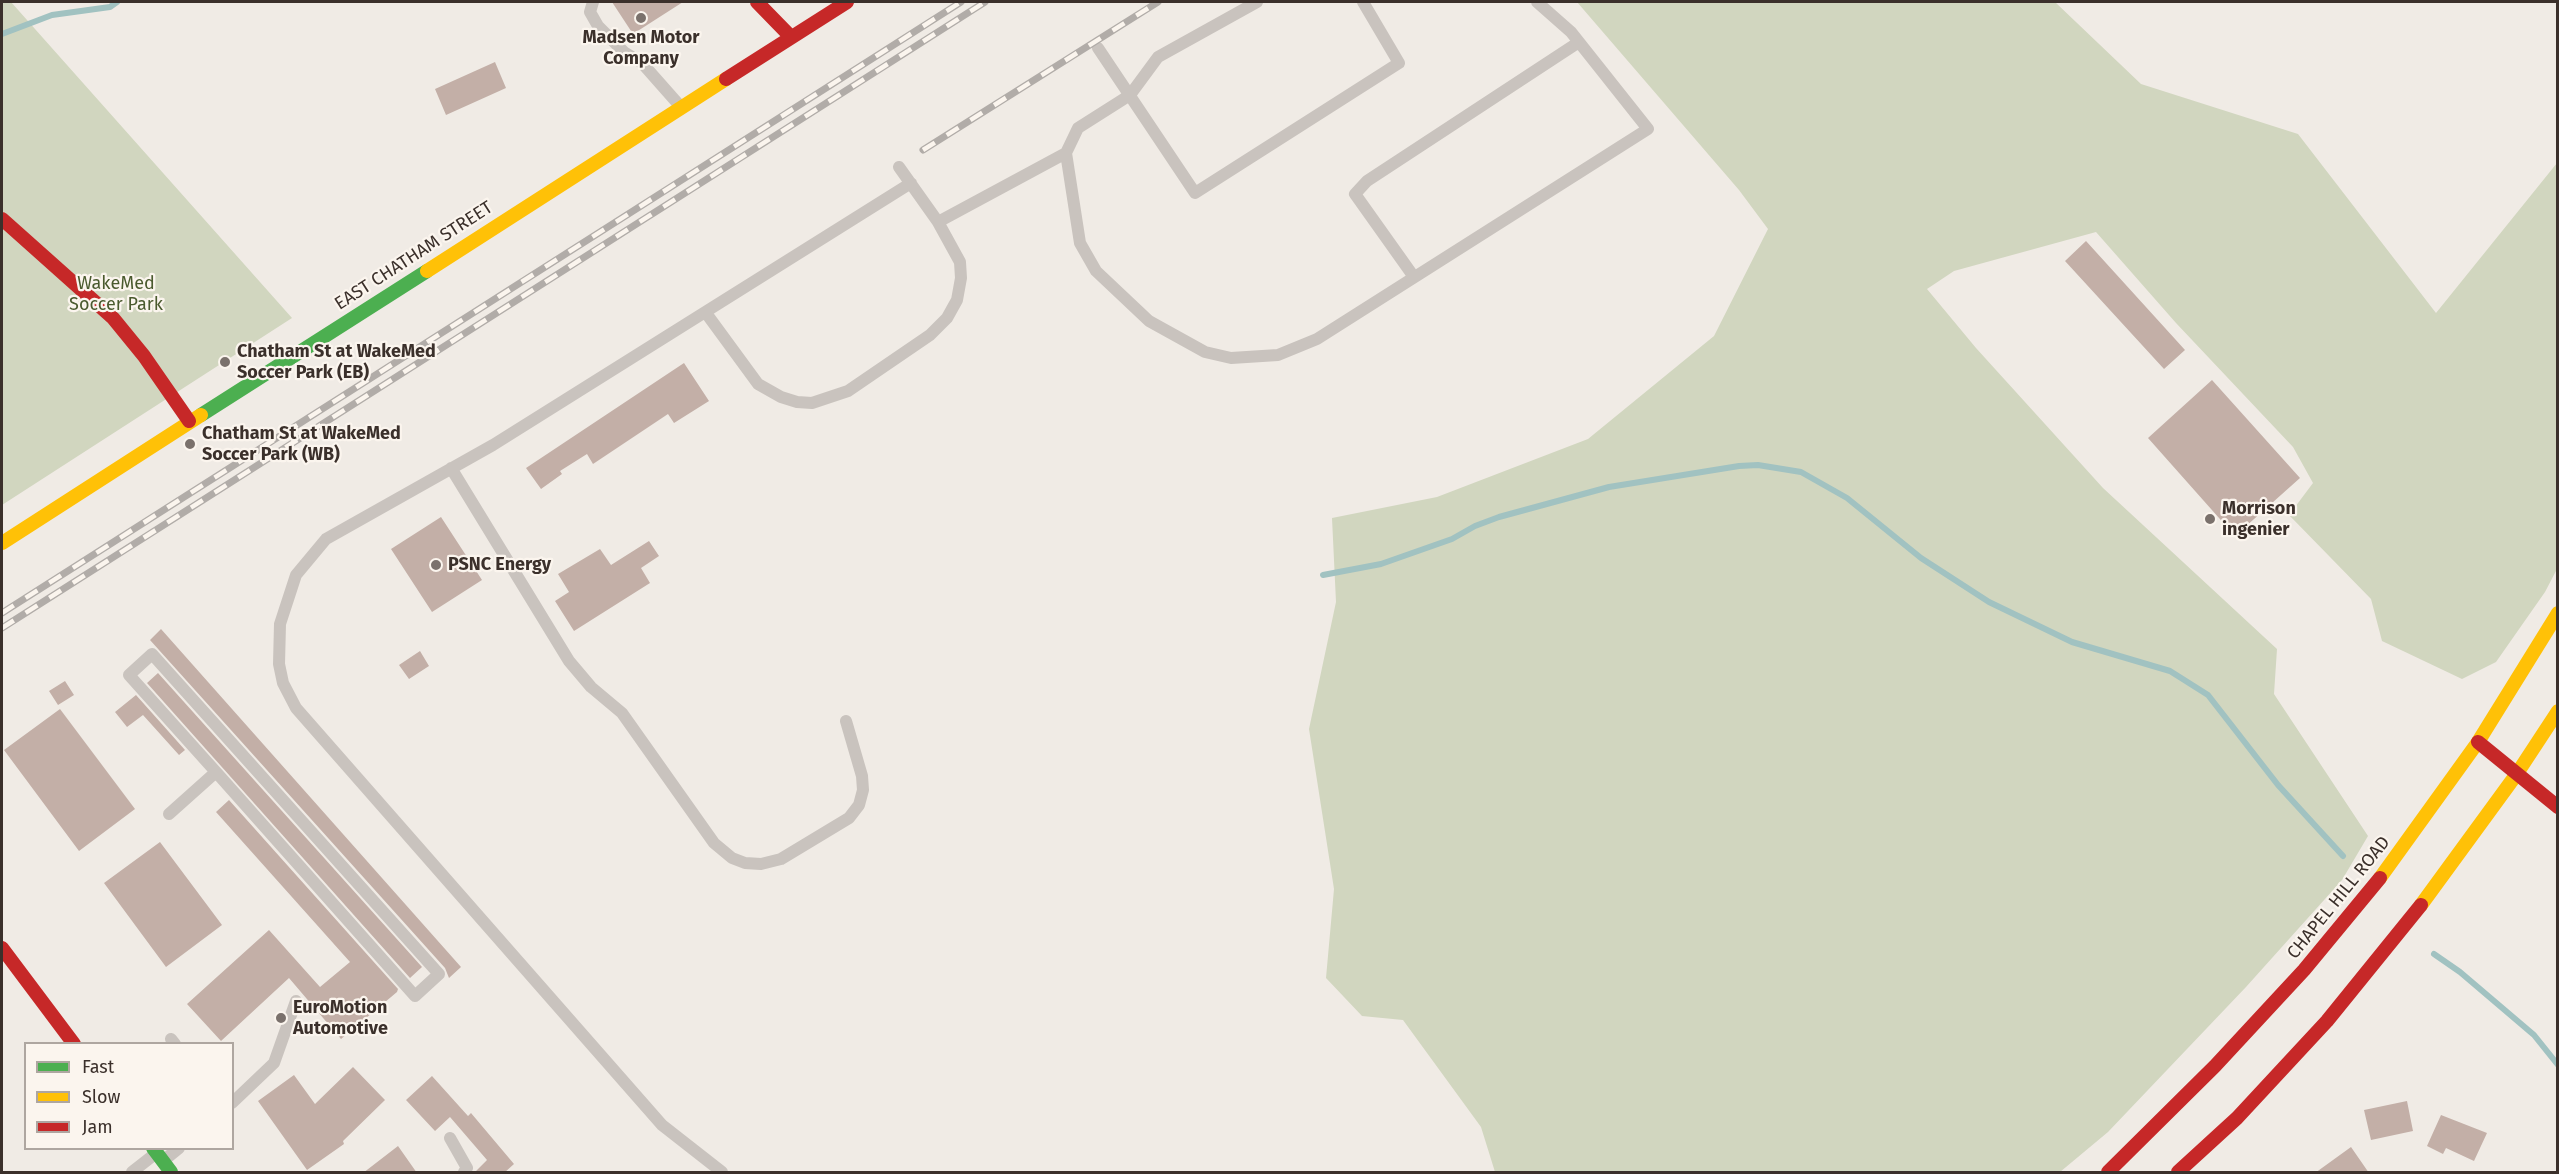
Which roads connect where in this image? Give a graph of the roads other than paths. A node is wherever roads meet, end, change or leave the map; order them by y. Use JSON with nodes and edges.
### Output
{"nodes":[{"id":1,"x":593,"y":2,"type":"edge"},
{"id":2,"x":757,"y":2,"type":"edge"},
{"id":3,"x":847,"y":2,"type":"edge"},
{"id":4,"x":1257,"y":2,"type":"edge"},
{"id":5,"x":1363,"y":2,"type":"edge"},
{"id":6,"x":1537,"y":2,"type":"edge"},
{"id":7,"x":791,"y":37,"type":"junction"},
{"id":8,"x":1578,"y":42,"type":"junction"},
{"id":9,"x":1098,"y":48,"type":"dead end"},
{"id":10,"x":1130,"y":95,"type":"junction"},
{"id":11,"x":680,"y":107,"type":"junction"},
{"id":12,"x":1066,"y":153,"type":"junction"},
{"id":13,"x":899,"y":167,"type":"dead end"},
{"id":14,"x":911,"y":183,"type":"junction"},
{"id":15,"x":2,"y":219,"type":"edge"},
{"id":16,"x":939,"y":222,"type":"junction"},
{"id":17,"x":1414,"y":277,"type":"junction"},
{"id":18,"x":705,"y":313,"type":"junction"},
{"id":19,"x":189,"y":421,"type":"junction"},
{"id":20,"x":451,"y":468,"type":"junction"},
{"id":21,"x":2,"y":543,"type":"edge"},
{"id":22,"x":2558,"y":613,"type":"edge"},
{"id":23,"x":2558,"y":711,"type":"edge"},
{"id":24,"x":846,"y":721,"type":"dead end"},
{"id":25,"x":2478,"y":742,"type":"junction"},
{"id":26,"x":216,"y":772,"type":"junction"},
{"id":27,"x":2516,"y":775,"type":"junction"},
{"id":28,"x":2558,"y":807,"type":"edge"},
{"id":29,"x":169,"y":814,"type":"dead end"},
{"id":30,"x":2,"y":948,"type":"edge"},
{"id":31,"x":296,"y":1001,"type":"dead end"},
{"id":32,"x":72,"y":1042,"type":"edge"},
{"id":33,"x":234,"y":1101,"type":"edge"},
{"id":34,"x":450,"y":1138,"type":"dead end"},
{"id":35,"x":177,"y":1150,"type":"edge"},
{"id":36,"x":160,"y":1159,"type":"edge"},
{"id":37,"x":132,"y":1173,"type":"edge"},
{"id":38,"x":464,"y":1173,"type":"edge"},
{"id":39,"x":722,"y":1173,"type":"edge"},
{"id":40,"x":2108,"y":1173,"type":"edge"},
{"id":41,"x":2178,"y":1173,"type":"edge"}],
"edges":[{"from":1,"to":11,"type":"lane"},
{"from":2,"to":7,"type":"main road"},
{"from":3,"to":7,"type":"main road","name":"EAST CHATHAM STREET"},
{"from":4,"to":10,"type":"lane"},
{"from":5,"to":10,"type":"lane"},
{"from":6,"to":8,"type":"lane"},
{"from":7,"to":11,"type":"main road","name":"EAST CHATHAM STREET"},
{"from":8,"to":17,"type":"lane"},
{"from":8,"to":17,"type":"lane"},
{"from":9,"to":10,"type":"lane"},
{"from":10,"to":12,"type":"lane"},
{"from":11,"to":19,"type":"main road","name":"EAST CHATHAM STREET"},
{"from":12,"to":16,"type":"lane"},
{"from":12,"to":17,"type":"lane"},
{"from":13,"to":14,"type":"lane"},
{"from":14,"to":16,"type":"lane"},
{"from":14,"to":18,"type":"lane"},
{"from":15,"to":19,"type":"main road"},
{"from":16,"to":18,"type":"lane"},
{"from":18,"to":20,"type":"lane"},
{"from":19,"to":21,"type":"main road","name":"EAST CHATHAM STREET"},
{"from":20,"to":24,"type":"lane"},
{"from":20,"to":39,"type":"lane"},
{"from":22,"to":25,"type":"main road","name":"CHAPEL HILL ROAD"},
{"from":23,"to":27,"type":"main road"},
{"from":25,"to":27,"type":"main road"},
{"from":25,"to":40,"type":"main road","name":"CHAPEL HILL ROAD"},
{"from":26,"to":26,"type":"lane"},
{"from":26,"to":29,"type":"lane"},
{"from":27,"to":28,"type":"main road"},
{"from":27,"to":41,"type":"main road"},
{"from":30,"to":32,"type":"main road"},
{"from":31,"to":33,"type":"lane"},
{"from":34,"to":38,"type":"lane"},
{"from":35,"to":36,"type":"lane"},
{"from":36,"to":37,"type":"lane"}]}
